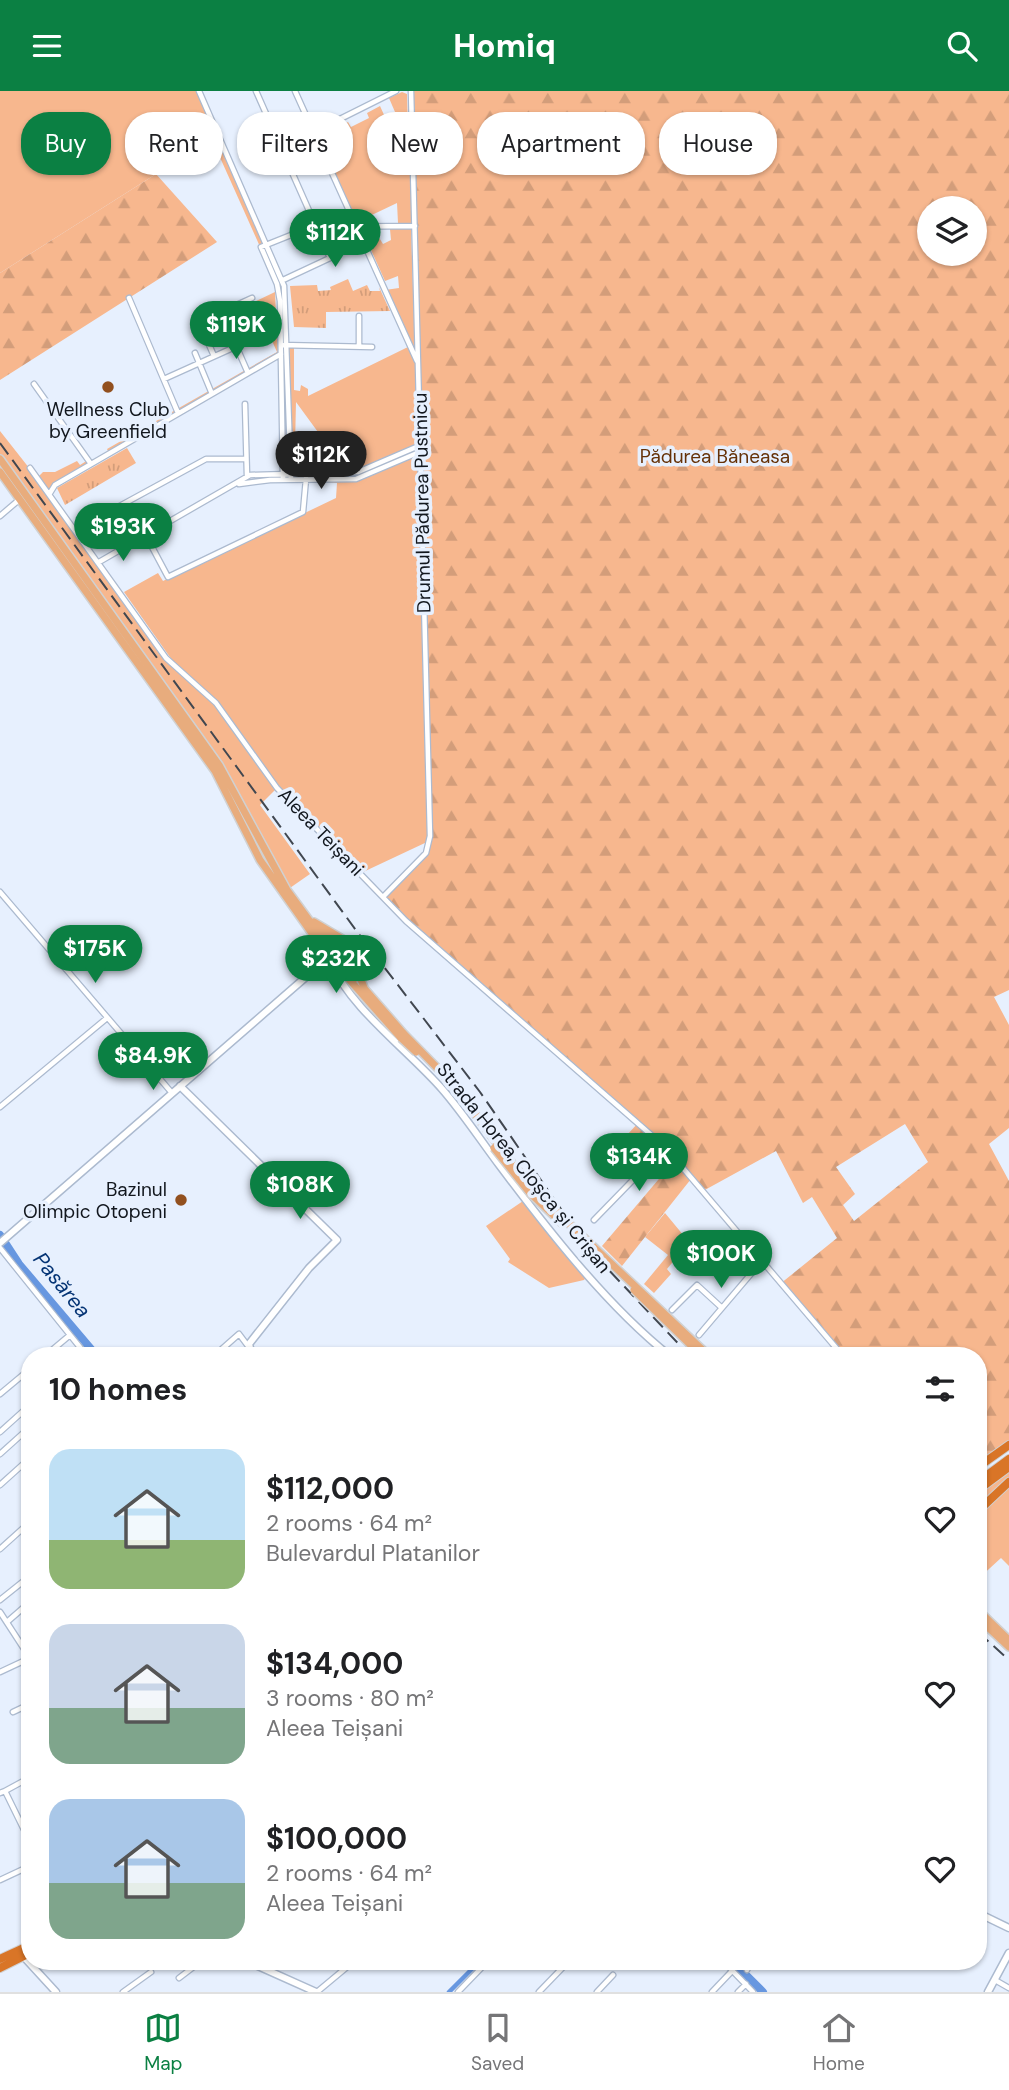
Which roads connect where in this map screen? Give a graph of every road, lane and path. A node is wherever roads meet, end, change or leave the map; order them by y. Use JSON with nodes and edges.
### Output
{"nodes":[{"id":1,"x":199,"y":91,"type":"edge"},
{"id":2,"x":256,"y":91,"type":"edge"},
{"id":3,"x":396,"y":91,"type":"edge"},
{"id":4,"x":411,"y":91,"type":"edge"},
{"id":5,"x":297,"y":92,"type":"edge"},
{"id":6,"x":306,"y":112,"type":"edge"},
{"id":7,"x":353,"y":112,"type":"edge"},
{"id":8,"x":333,"y":175,"type":"edge"},
{"id":9,"x":415,"y":226,"type":"junction"},
{"id":10,"x":317,"y":227,"type":"junction"},
{"id":11,"x":356,"y":227,"type":"junction"},
{"id":12,"x":267,"y":244,"type":"junction"},
{"id":13,"x":283,"y":280,"type":"junction"},
{"id":14,"x":252,"y":298,"type":"dead end"},
{"id":15,"x":129,"y":299,"type":"dead end"},
{"id":16,"x":219,"y":307,"type":"dead end"},
{"id":17,"x":359,"y":316,"type":"dead end"},
{"id":18,"x":200,"y":324,"type":"dead end"},
{"id":19,"x":208,"y":342,"type":"junction"},
{"id":20,"x":201,"y":345,"type":"dead end"},
{"id":21,"x":281,"y":345,"type":"junction"},
{"id":22,"x":289,"y":345,"type":"junction"},
{"id":23,"x":359,"y":345,"type":"junction"},
{"id":24,"x":236,"y":346,"type":"junction"},
{"id":25,"x":372,"y":347,"type":"dead end"},
{"id":26,"x":195,"y":353,"type":"dead end"},
{"id":27,"x":281,"y":353,"type":"junction"},
{"id":28,"x":214,"y":356,"type":"junction"},
{"id":29,"x":199,"y":363,"type":"junction"},
{"id":30,"x":419,"y":365,"type":"junction"},
{"id":31,"x":248,"y":373,"type":"junction"},
{"id":32,"x":164,"y":379,"type":"junction"},
{"id":33,"x":34,"y":384,"type":"dead end"},
{"id":34,"x":212,"y":394,"type":"junction"},
{"id":35,"x":245,"y":404,"type":"dead end"},
{"id":36,"x":178,"y":414,"type":"junction"},
{"id":37,"x":421,"y":448,"type":"junction"},
{"id":38,"x":0,"y":459,"type":"edge"},
{"id":39,"x":246,"y":459,"type":"junction"},
{"id":40,"x":90,"y":464,"type":"junction"},
{"id":41,"x":30,"y":468,"type":"dead end"},
{"id":42,"x":0,"y":472,"type":"edge"},
{"id":43,"x":291,"y":472,"type":"junction"},
{"id":44,"x":283,"y":473,"type":"junction"},
{"id":45,"x":247,"y":476,"type":"junction"},
{"id":46,"x":283,"y":479,"type":"junction"},
{"id":47,"x":291,"y":479,"type":"junction"},
{"id":48,"x":306,"y":479,"type":"junction"},
{"id":49,"x":238,"y":484,"type":"junction"},
{"id":50,"x":50,"y":495,"type":"junction"},
{"id":51,"x":20,"y":499,"type":"junction"},
{"id":52,"x":128,"y":502,"type":"junction"},
{"id":53,"x":116,"y":508,"type":"dead end"},
{"id":54,"x":0,"y":516,"type":"edge"},
{"id":55,"x":146,"y":536,"type":"junction"},
{"id":56,"x":99,"y":562,"type":"junction"},
{"id":57,"x":0,"y":893,"type":"edge"},
{"id":58,"x":383,"y":897,"type":"junction"},
{"id":59,"x":298,"y":904,"type":"junction"},
{"id":60,"x":335,"y":941,"type":"junction"},
{"id":61,"x":323,"y":951,"type":"junction"},
{"id":62,"x":344,"y":953,"type":"junction"},
{"id":63,"x":330,"y":961,"type":"junction"},
{"id":64,"x":314,"y":970,"type":"junction"},
{"id":65,"x":365,"y":990,"type":"junction"},
{"id":66,"x":107,"y":1018,"type":"junction"},
{"id":67,"x":403,"y":1036,"type":"junction"},
{"id":68,"x":180,"y":1086,"type":"junction"},
{"id":69,"x":172,"y":1093,"type":"junction"},
{"id":70,"x":0,"y":1107,"type":"edge"},
{"id":71,"x":665,"y":1147,"type":"junction"},
{"id":72,"x":594,"y":1220,"type":"dead end"},
{"id":73,"x":0,"y":1246,"type":"edge"},
{"id":74,"x":761,"y":1262,"type":"junction"},
{"id":75,"x":722,"y":1308,"type":"junction"},
{"id":76,"x":673,"y":1310,"type":"dead end"},
{"id":77,"x":70,"y":1335,"type":"junction"},
{"id":78,"x":699,"y":1335,"type":"dead end"},
{"id":79,"x":248,"y":1346,"type":"joint"},
{"id":80,"x":56,"y":1347,"type":"edge"},
{"id":81,"x":80,"y":1347,"type":"edge"},
{"id":82,"x":224,"y":1347,"type":"edge"},
{"id":83,"x":660,"y":1347,"type":"edge"},
{"id":84,"x":693,"y":1347,"type":"edge"},
{"id":85,"x":700,"y":1347,"type":"edge"},
{"id":86,"x":835,"y":1347,"type":"edge"},
{"id":87,"x":21,"y":1376,"type":"edge"},
{"id":88,"x":0,"y":1394,"type":"edge"},
{"id":89,"x":21,"y":1413,"type":"edge"},
{"id":90,"x":0,"y":1432,"type":"edge"},
{"id":91,"x":21,"y":1435,"type":"edge"},
{"id":92,"x":0,"y":1445,"type":"edge"},
{"id":93,"x":1009,"y":1445,"type":"edge"},
{"id":94,"x":2,"y":1452,"type":"edge"},
{"id":95,"x":1009,"y":1459,"type":"edge"},
{"id":96,"x":987,"y":1461,"type":"edge"},
{"id":97,"x":21,"y":1466,"type":"edge"},
{"id":98,"x":1009,"y":1467,"type":"edge"},
{"id":99,"x":987,"y":1475,"type":"edge"},
{"id":100,"x":1009,"y":1482,"type":"edge"},
{"id":101,"x":987,"y":1483,"type":"edge"},
{"id":102,"x":0,"y":1485,"type":"edge"},
{"id":103,"x":987,"y":1503,"type":"edge"},
{"id":104,"x":21,"y":1531,"type":"edge"},
{"id":105,"x":0,"y":1549,"type":"edge"},
{"id":106,"x":21,"y":1583,"type":"edge"},
{"id":107,"x":0,"y":1600,"type":"edge"},
{"id":108,"x":21,"y":1610,"type":"edge"},
{"id":109,"x":0,"y":1612,"type":"edge"},
{"id":110,"x":987,"y":1619,"type":"edge"},
{"id":111,"x":7,"y":1622,"type":"junction"},
{"id":112,"x":987,"y":1626,"type":"edge"},
{"id":113,"x":1009,"y":1640,"type":"edge"},
{"id":114,"x":21,"y":1644,"type":"edge"},
{"id":115,"x":1009,"y":1647,"type":"edge"},
{"id":116,"x":21,"y":1662,"type":"edge"},
{"id":117,"x":0,"y":1672,"type":"edge"},
{"id":118,"x":21,"y":1708,"type":"edge"},
{"id":119,"x":13,"y":1712,"type":"dead end"},
{"id":120,"x":21,"y":1782,"type":"edge"},
{"id":121,"x":2,"y":1792,"type":"edge"},
{"id":122,"x":21,"y":1826,"type":"edge"},
{"id":123,"x":21,"y":1870,"type":"edge"},
{"id":124,"x":0,"y":1880,"type":"edge"},
{"id":125,"x":987,"y":1917,"type":"edge"},
{"id":126,"x":1009,"y":1928,"type":"edge"},
{"id":127,"x":21,"y":1949,"type":"edge"},
{"id":128,"x":1009,"y":1953,"type":"edge"},
{"id":129,"x":21,"y":1958,"type":"edge"},
{"id":130,"x":0,"y":1959,"type":"edge"},
{"id":131,"x":0,"y":1968,"type":"edge"},
{"id":132,"x":37,"y":1970,"type":"edge"},
{"id":133,"x":190,"y":1970,"type":"edge"},
{"id":134,"x":267,"y":1970,"type":"edge"},
{"id":135,"x":343,"y":1970,"type":"edge"},
{"id":136,"x":479,"y":1970,"type":"edge"},
{"id":137,"x":561,"y":1970,"type":"edge"},
{"id":138,"x":732,"y":1971,"type":"joint"},
{"id":139,"x":151,"y":1972,"type":"dead end"},
{"id":140,"x":613,"y":1975,"type":"dead end"},
{"id":141,"x":179,"y":1978,"type":"dead end"},
{"id":142,"x":995,"y":1980,"type":"junction"},
{"id":143,"x":746,"y":1984,"type":"junction"},
{"id":144,"x":1009,"y":1988,"type":"edge"},
{"id":145,"x":53,"y":1991,"type":"edge"},
{"id":146,"x":123,"y":1992,"type":"edge"},
{"id":147,"x":315,"y":1992,"type":"edge"},
{"id":148,"x":458,"y":1992,"type":"edge"},
{"id":149,"x":539,"y":1992,"type":"edge"},
{"id":150,"x":597,"y":1992,"type":"edge"},
{"id":151,"x":712,"y":1992,"type":"edge"},
{"id":152,"x":738,"y":1992,"type":"edge"},
{"id":153,"x":753,"y":1992,"type":"edge"},
{"id":154,"x":988,"y":1992,"type":"edge"}],
"edges":[{"from":1,"to":12,"type":"street"},
{"from":2,"to":10,"type":"street"},
{"from":3,"to":7,"type":"street"},
{"from":4,"to":9,"type":"street","name":"Drumul Pădurea Pustnicu"},
{"from":5,"to":6,"type":"street"},
{"from":8,"to":11,"type":"street"},
{"from":9,"to":11,"type":"street"},
{"from":9,"to":30,"type":"street","name":"Drumul Pădurea Pustnicu"},
{"from":10,"to":11,"type":"street"},
{"from":10,"to":12,"type":"street"},
{"from":10,"to":13,"type":"street"},
{"from":11,"to":30,"type":"street"},
{"from":12,"to":13,"type":"street"},
{"from":12,"to":21,"type":"street"},
{"from":13,"to":22,"type":"street"},
{"from":14,"to":24,"type":"street"},
{"from":15,"to":32,"type":"street"},
{"from":16,"to":24,"type":"street"},
{"from":17,"to":23,"type":"street"},
{"from":18,"to":19,"type":"street"},
{"from":19,"to":20,"type":"street"},
{"from":19,"to":28,"type":"street"},
{"from":21,"to":22,"type":"street"},
{"from":21,"to":27,"type":"street"},
{"from":22,"to":23,"type":"street"},
{"from":22,"to":43,"type":"street"},
{"from":23,"to":25,"type":"street"},
{"from":24,"to":28,"type":"street"},
{"from":24,"to":31,"type":"street"},
{"from":26,"to":29,"type":"street"},
{"from":27,"to":31,"type":"street"},
{"from":27,"to":44,"type":"street"},
{"from":28,"to":29,"type":"street"},
{"from":29,"to":32,"type":"street"},
{"from":29,"to":34,"type":"street"},
{"from":30,"to":37,"type":"street","name":"Drumul Pădurea Pustnicu"},
{"from":31,"to":34,"type":"street"},
{"from":32,"to":36,"type":"street"},
{"from":33,"to":40,"type":"street"},
{"from":34,"to":36,"type":"street"},
{"from":35,"to":39,"type":"street"},
{"from":36,"to":40,"type":"street"},
{"from":37,"to":43,"type":"street"},
{"from":37,"to":48,"type":"street"},
{"from":37,"to":58,"type":"street","name":"Drumul Pădurea Pustnicu"},
{"from":38,"to":59,"type":"main road"},
{"from":39,"to":45,"type":"street"},
{"from":39,"to":52,"type":"street"},
{"from":40,"to":50,"type":"street"},
{"from":41,"to":50,"type":"street","name":"Aleea Teișani"},
{"from":42,"to":51,"type":"main road"},
{"from":43,"to":44,"type":"street"},
{"from":43,"to":47,"type":"street"},
{"from":44,"to":45,"type":"street"},
{"from":44,"to":46,"type":"street"},
{"from":45,"to":49,"type":"street"},
{"from":46,"to":47,"type":"street"},
{"from":46,"to":49,"type":"street"},
{"from":47,"to":48,"type":"street"},
{"from":48,"to":55,"type":"street"},
{"from":49,"to":55,"type":"street"},
{"from":50,"to":56,"type":"street","name":"Aleea Teișani"},
{"from":51,"to":54,"type":"street"},
{"from":51,"to":61,"type":"main road"},
{"from":52,"to":53,"type":"street"},
{"from":52,"to":55,"type":"street"},
{"from":55,"to":56,"type":"street"},
{"from":56,"to":58,"type":"street","name":"Aleea Teișani"},
{"from":57,"to":66,"type":"street"},
{"from":58,"to":71,"type":"street","name":"Aleea Teișani"},
{"from":59,"to":60,"type":"main road"},
{"from":59,"to":65,"type":"main road"},
{"from":60,"to":61,"type":"main road"},
{"from":60,"to":62,"type":"main road"},
{"from":61,"to":63,"type":"main road"},
{"from":61,"to":64,"type":"street"},
{"from":62,"to":63,"type":"main road"},
{"from":62,"to":65,"type":"main road","name":"Strada Horea, Cloșca și Crișan"},
{"from":63,"to":64,"type":"street"},
{"from":63,"to":67,"type":"main road","name":"Strada Horea, Cloșca și Crișan"},
{"from":63,"to":83,"type":"street","name":"Strada Horea, Cloșca și Crișan"},
{"from":64,"to":68,"type":"street"},
{"from":65,"to":67,"type":"main road","name":"Strada Horea, Cloșca și Crișan"},
{"from":66,"to":69,"type":"street"},
{"from":66,"to":70,"type":"street"},
{"from":67,"to":84,"type":"main road","name":"Strada Horea, Cloșca și Crișan","bridge":true},
{"from":67,"to":85,"type":"main road","name":"Strada Horea, Cloșca și Crișan","bridge":true},
{"from":68,"to":69,"type":"street"},
{"from":68,"to":79,"type":"street"},
{"from":69,"to":73,"type":"street"},
{"from":71,"to":72,"type":"street"},
{"from":71,"to":74,"type":"street","name":"Aleea Teișani"},
{"from":73,"to":77,"type":"street"},
{"from":74,"to":75,"type":"street"},
{"from":74,"to":86,"type":"street","name":"Aleea Teișani"},
{"from":75,"to":76,"type":"street"},
{"from":75,"to":78,"type":"street"},
{"from":77,"to":80,"type":"street"},
{"from":77,"to":81,"type":"street"},
{"from":79,"to":82,"type":"street"},
{"from":87,"to":88,"type":"street"},
{"from":89,"to":90,"type":"street"},
{"from":91,"to":94,"type":"street"},
{"from":92,"to":94,"type":"street"},
{"from":93,"to":96,"type":"highway"},
{"from":95,"to":99,"type":"highway"},
{"from":97,"to":102,"type":"street"},
{"from":98,"to":101,"type":"highway"},
{"from":100,"to":103,"type":"highway"},
{"from":104,"to":105,"type":"street"},
{"from":106,"to":107,"type":"street"},
{"from":108,"to":111,"type":"street"},
{"from":109,"to":111,"type":"street"},
{"from":110,"to":113,"type":"main road"},
{"from":111,"to":114,"type":"street"},
{"from":112,"to":115,"type":"main road"},
{"from":116,"to":117,"type":"street"},
{"from":118,"to":119,"type":"street"},
{"from":120,"to":121,"type":"street"},
{"from":121,"to":122,"type":"street"},
{"from":123,"to":124,"type":"street"},
{"from":125,"to":126,"type":"street"},
{"from":127,"to":130,"type":"highway"},
{"from":128,"to":142,"type":"street"},
{"from":129,"to":131,"type":"highway"},
{"from":132,"to":145,"type":"street"},
{"from":133,"to":141,"type":"street"},
{"from":134,"to":147,"type":"street"},
{"from":135,"to":147,"type":"street"},
{"from":136,"to":148,"type":"street"},
{"from":137,"to":149,"type":"street"},
{"from":138,"to":143,"type":"street"},
{"from":138,"to":151,"type":"street"},
{"from":139,"to":146,"type":"street"},
{"from":140,"to":150,"type":"street"},
{"from":142,"to":144,"type":"street"},
{"from":142,"to":154,"type":"street"},
{"from":143,"to":152,"type":"street"},
{"from":143,"to":153,"type":"street"}]}
